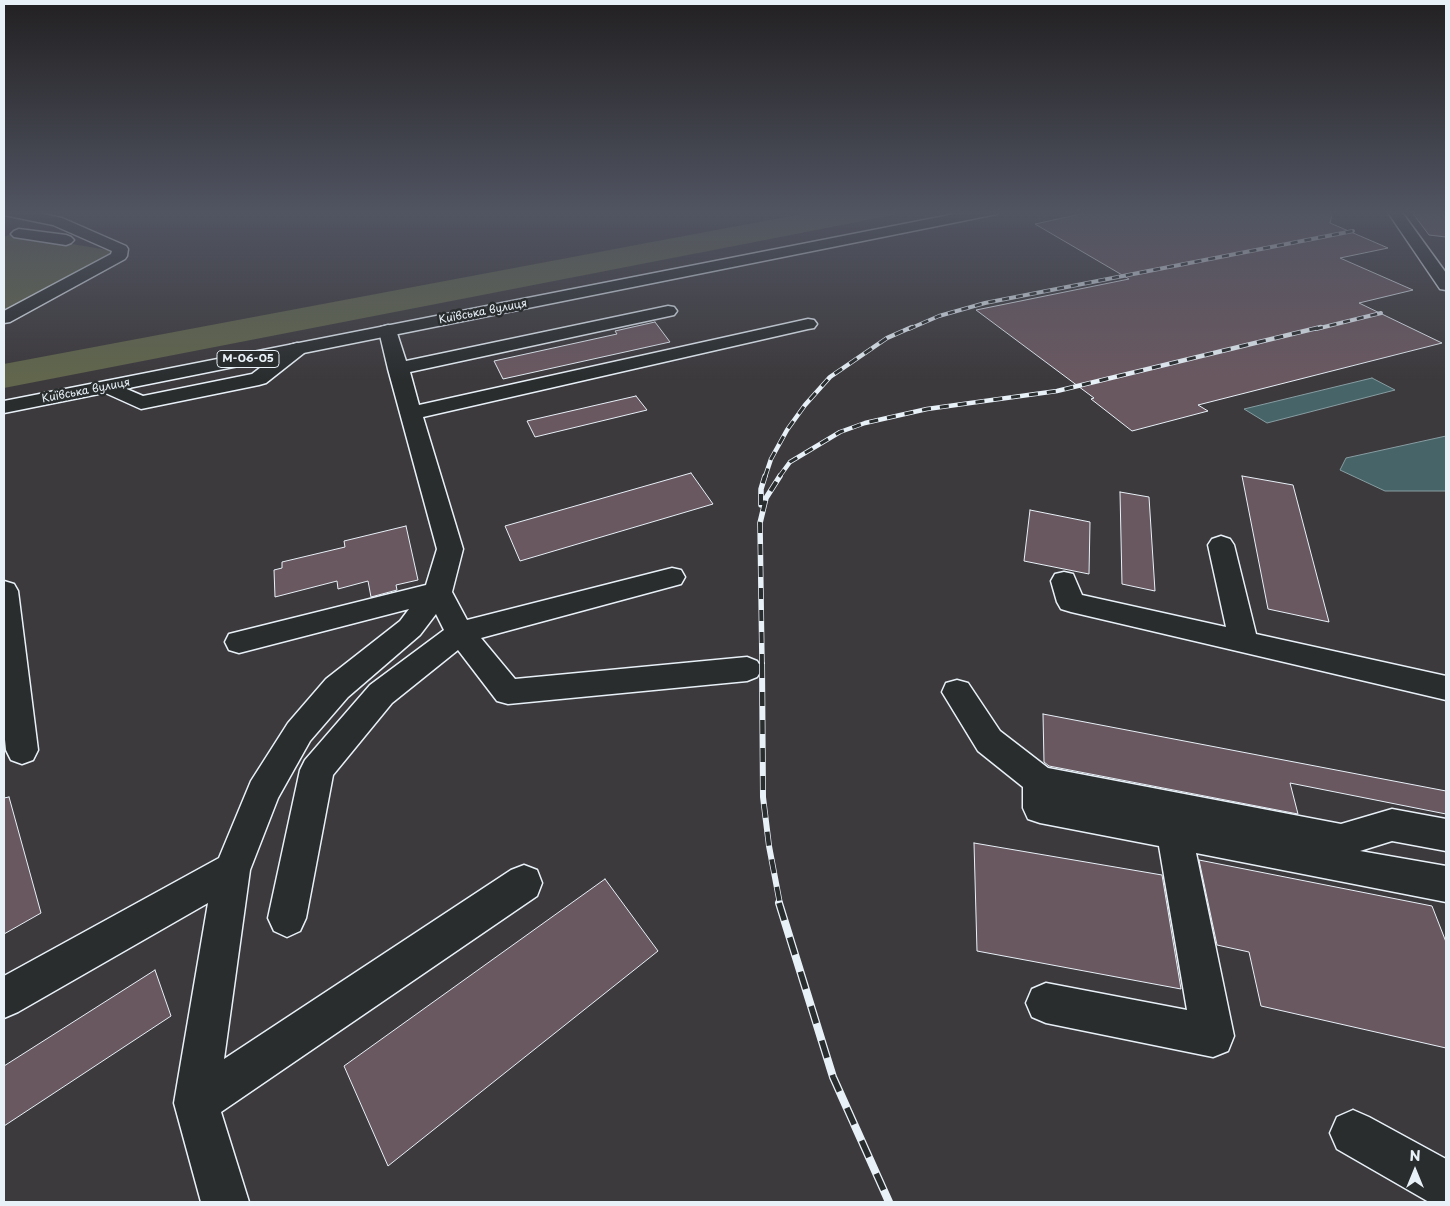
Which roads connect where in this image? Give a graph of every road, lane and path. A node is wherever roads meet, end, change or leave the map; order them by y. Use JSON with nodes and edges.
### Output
{"nodes":[{"id":1,"x":98,"y":267,"type":"edge"},
{"id":2,"x":709,"y":267,"type":"edge"},
{"id":3,"x":1433,"y":267,"type":"edge"},
{"id":4,"x":1446,"y":285,"type":"edge"},
{"id":5,"x":668,"y":311,"type":"dead end"},
{"id":6,"x":4,"y":318,"type":"edge"},
{"id":7,"x":808,"y":324,"type":"dead end"},
{"id":8,"x":388,"y":331,"type":"junction"},
{"id":9,"x":398,"y":369,"type":"junction"},
{"id":10,"x":4,"y":407,"type":"edge"},
{"id":11,"x":411,"y":413,"type":"junction"},
{"id":12,"x":1222,"y":545,"type":"dead end"},
{"id":13,"x":672,"y":577,"type":"dead end"},
{"id":14,"x":1064,"y":581,"type":"dead end"},
{"id":15,"x":4,"y":591,"type":"edge"},
{"id":16,"x":438,"y":592,"type":"junction"},
{"id":17,"x":460,"y":633,"type":"junction"},
{"id":18,"x":239,"y":642,"type":"dead end"},
{"id":19,"x":1244,"y":642,"type":"junction"},
{"id":20,"x":747,"y":669,"type":"dead end"},
{"id":21,"x":1446,"y":688,"type":"edge"},
{"id":22,"x":957,"y":692,"type":"dead end"},
{"id":23,"x":22,"y":750,"type":"dead end"},
{"id":24,"x":1040,"y":781,"type":"junction"},
{"id":25,"x":1174,"y":834,"type":"junction"},
{"id":26,"x":1446,"y":835,"type":"edge"},
{"id":27,"x":232,"y":870,"type":"junction"},
{"id":28,"x":524,"y":883,"type":"dead end"},
{"id":29,"x":1446,"y":884,"type":"edge"},
{"id":30,"x":287,"y":918,"type":"dead end"},
{"id":31,"x":4,"y":998,"type":"edge"},
{"id":32,"x":1046,"y":1003,"type":"dead end"},
{"id":33,"x":196,"y":1103,"type":"junction"},
{"id":34,"x":1353,"y":1133,"type":"dead end"},
{"id":35,"x":1446,"y":1185,"type":"edge"},
{"id":36,"x":225,"y":1202,"type":"edge"}],
"edges":[{"from":1,"to":6,"type":"main road"},
{"from":2,"to":8,"type":"main road","name":"Київська вулиця","number":"М-06-05"},
{"from":3,"to":4,"type":"main road"},
{"from":5,"to":9,"type":"main road"},
{"from":7,"to":11,"type":"main road"},
{"from":8,"to":9,"type":"main road"},
{"from":8,"to":10,"type":"main road","name":"Київська вулиця","number":"М-06-05"},
{"from":9,"to":11,"type":"main road"},
{"from":11,"to":16,"type":"main road"},
{"from":12,"to":19,"type":"main road"},
{"from":13,"to":17,"type":"main road"},
{"from":14,"to":19,"type":"main road"},
{"from":15,"to":23,"type":"main road"},
{"from":16,"to":17,"type":"main road"},
{"from":16,"to":18,"type":"main road"},
{"from":16,"to":27,"type":"main road"},
{"from":17,"to":20,"type":"main road"},
{"from":17,"to":30,"type":"main road"},
{"from":19,"to":21,"type":"main road"},
{"from":22,"to":24,"type":"main road"},
{"from":24,"to":25,"type":"main road"},
{"from":24,"to":26,"type":"main road"},
{"from":25,"to":29,"type":"main road"},
{"from":25,"to":32,"type":"main road"},
{"from":27,"to":31,"type":"main road"},
{"from":27,"to":33,"type":"main road"},
{"from":28,"to":33,"type":"main road"},
{"from":33,"to":36,"type":"main road"},
{"from":34,"to":35,"type":"main road"}]}
